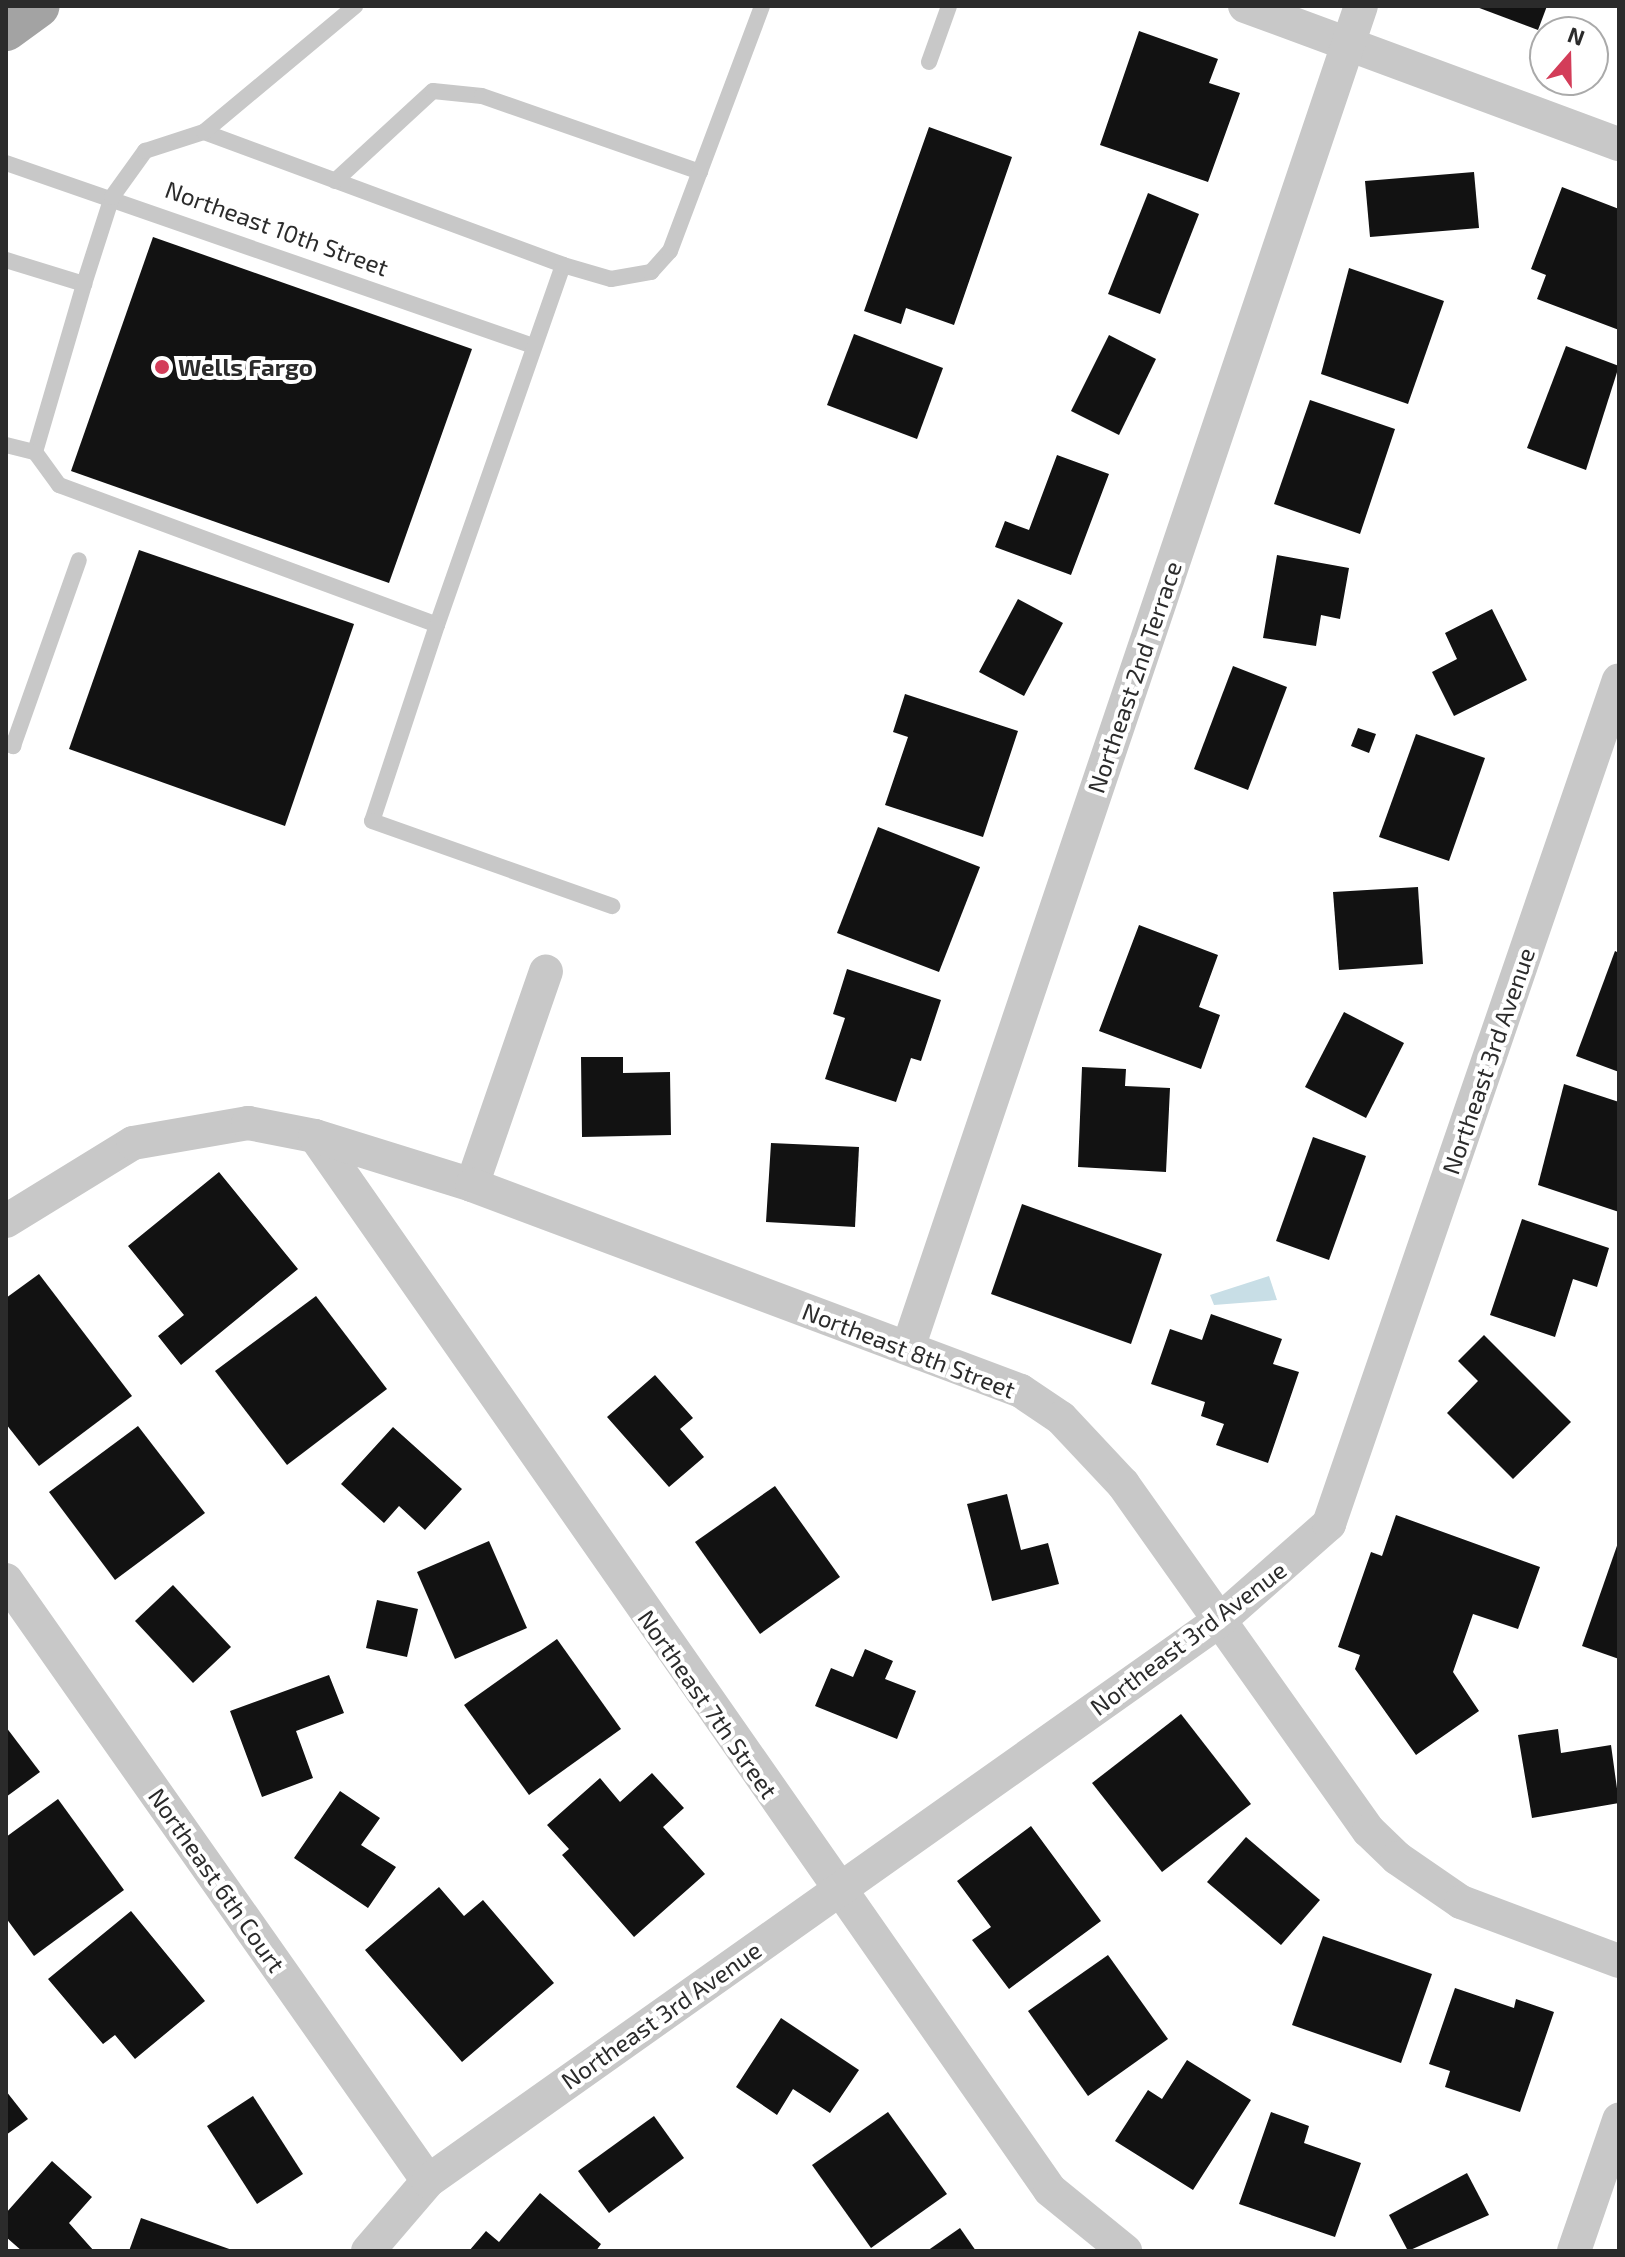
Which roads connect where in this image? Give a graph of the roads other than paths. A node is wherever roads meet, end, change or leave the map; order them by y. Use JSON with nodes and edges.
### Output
{"nodes":[{"id":1,"x":38,"y":6,"type":"edge"},
{"id":2,"x":355,"y":6,"type":"edge"},
{"id":3,"x":762,"y":6,"type":"edge"},
{"id":4,"x":949,"y":6,"type":"edge"},
{"id":5,"x":1245,"y":6,"type":"edge"},
{"id":6,"x":1361,"y":6,"type":"edge"},
{"id":7,"x":6,"y":29,"type":"edge"},
{"id":8,"x":1347,"y":45,"type":"junction"},
{"id":9,"x":929,"y":62,"type":"dead end"},
{"id":10,"x":204,"y":132,"type":"junction"},
{"id":11,"x":1619,"y":144,"type":"edge"},
{"id":12,"x":6,"y":163,"type":"edge"},
{"id":13,"x":700,"y":172,"type":"junction"},
{"id":14,"x":335,"y":181,"type":"junction"},
{"id":15,"x":112,"y":197,"type":"junction"},
{"id":16,"x":6,"y":260,"type":"edge"},
{"id":17,"x":563,"y":265,"type":"junction"},
{"id":18,"x":84,"y":284,"type":"junction"},
{"id":19,"x":530,"y":345,"type":"junction"},
{"id":20,"x":6,"y":445,"type":"edge"},
{"id":21,"x":35,"y":452,"type":"junction"},
{"id":22,"x":79,"y":560,"type":"dead end"},
{"id":23,"x":437,"y":625,"type":"junction"},
{"id":24,"x":1619,"y":680,"type":"edge"},
{"id":25,"x":6,"y":743,"type":"edge"},
{"id":26,"x":612,"y":906,"type":"dead end"},
{"id":27,"x":546,"y":971,"type":"dead end"},
{"id":28,"x":315,"y":1136,"type":"junction"},
{"id":29,"x":472,"y":1185,"type":"junction"},
{"id":30,"x":6,"y":1221,"type":"edge"},
{"id":31,"x":908,"y":1348,"type":"junction"},
{"id":32,"x":6,"y":1580,"type":"edge"},
{"id":33,"x":1219,"y":1621,"type":"junction"},
{"id":34,"x":837,"y":1890,"type":"junction"},
{"id":35,"x":1619,"y":1961,"type":"edge"},
{"id":36,"x":1619,"y":2120,"type":"edge"},
{"id":37,"x":428,"y":2181,"type":"junction"},
{"id":38,"x":368,"y":2251,"type":"edge"},
{"id":39,"x":1125,"y":2251,"type":"edge"},
{"id":40,"x":1574,"y":2251,"type":"edge"}],
"edges":[{"from":1,"to":7,"type":"main road"},
{"from":2,"to":10,"type":"lane"},
{"from":3,"to":13,"type":"lane"},
{"from":4,"to":9,"type":"lane"},
{"from":5,"to":8,"type":"street"},
{"from":6,"to":8,"type":"street","name":"Northeast 2nd Terrace"},
{"from":8,"to":11,"type":"street"},
{"from":8,"to":31,"type":"street","name":"Northeast 2nd Terrace"},
{"from":10,"to":14,"type":"lane"},
{"from":10,"to":15,"type":"lane"},
{"from":12,"to":15,"type":"lane","name":"Northeast 10th Street"},
{"from":13,"to":14,"type":"lane"},
{"from":13,"to":17,"type":"lane"},
{"from":14,"to":17,"type":"lane"},
{"from":15,"to":18,"type":"lane"},
{"from":15,"to":19,"type":"lane","name":"Northeast 10th Street"},
{"from":16,"to":18,"type":"lane"},
{"from":17,"to":19,"type":"lane"},
{"from":18,"to":21,"type":"lane"},
{"from":19,"to":23,"type":"lane"},
{"from":20,"to":21,"type":"lane"},
{"from":21,"to":23,"type":"lane"},
{"from":22,"to":25,"type":"lane"},
{"from":23,"to":26,"type":"lane"},
{"from":24,"to":33,"type":"street","name":"Northeast 3rd Avenue"},
{"from":27,"to":29,"type":"street"},
{"from":28,"to":29,"type":"street","name":"Northeast 8th Street"},
{"from":28,"to":30,"type":"street","name":"Northeast 8th Street"},
{"from":28,"to":34,"type":"street","name":"Northeast 7th Street"},
{"from":29,"to":31,"type":"street","name":"Northeast 8th Street"},
{"from":31,"to":33,"type":"street","name":"Northeast 8th Street"},
{"from":32,"to":37,"type":"street","name":"Northeast 6th Court"},
{"from":33,"to":34,"type":"street","name":"Northeast 3rd Avenue"},
{"from":33,"to":35,"type":"street","name":"Northeast 8th Street"},
{"from":34,"to":37,"type":"street","name":"Northeast 3rd Avenue"},
{"from":34,"to":39,"type":"street","name":"Northeast 7th Street"},
{"from":36,"to":40,"type":"street"},
{"from":37,"to":38,"type":"street","name":"Northeast 3rd Avenue"}]}
